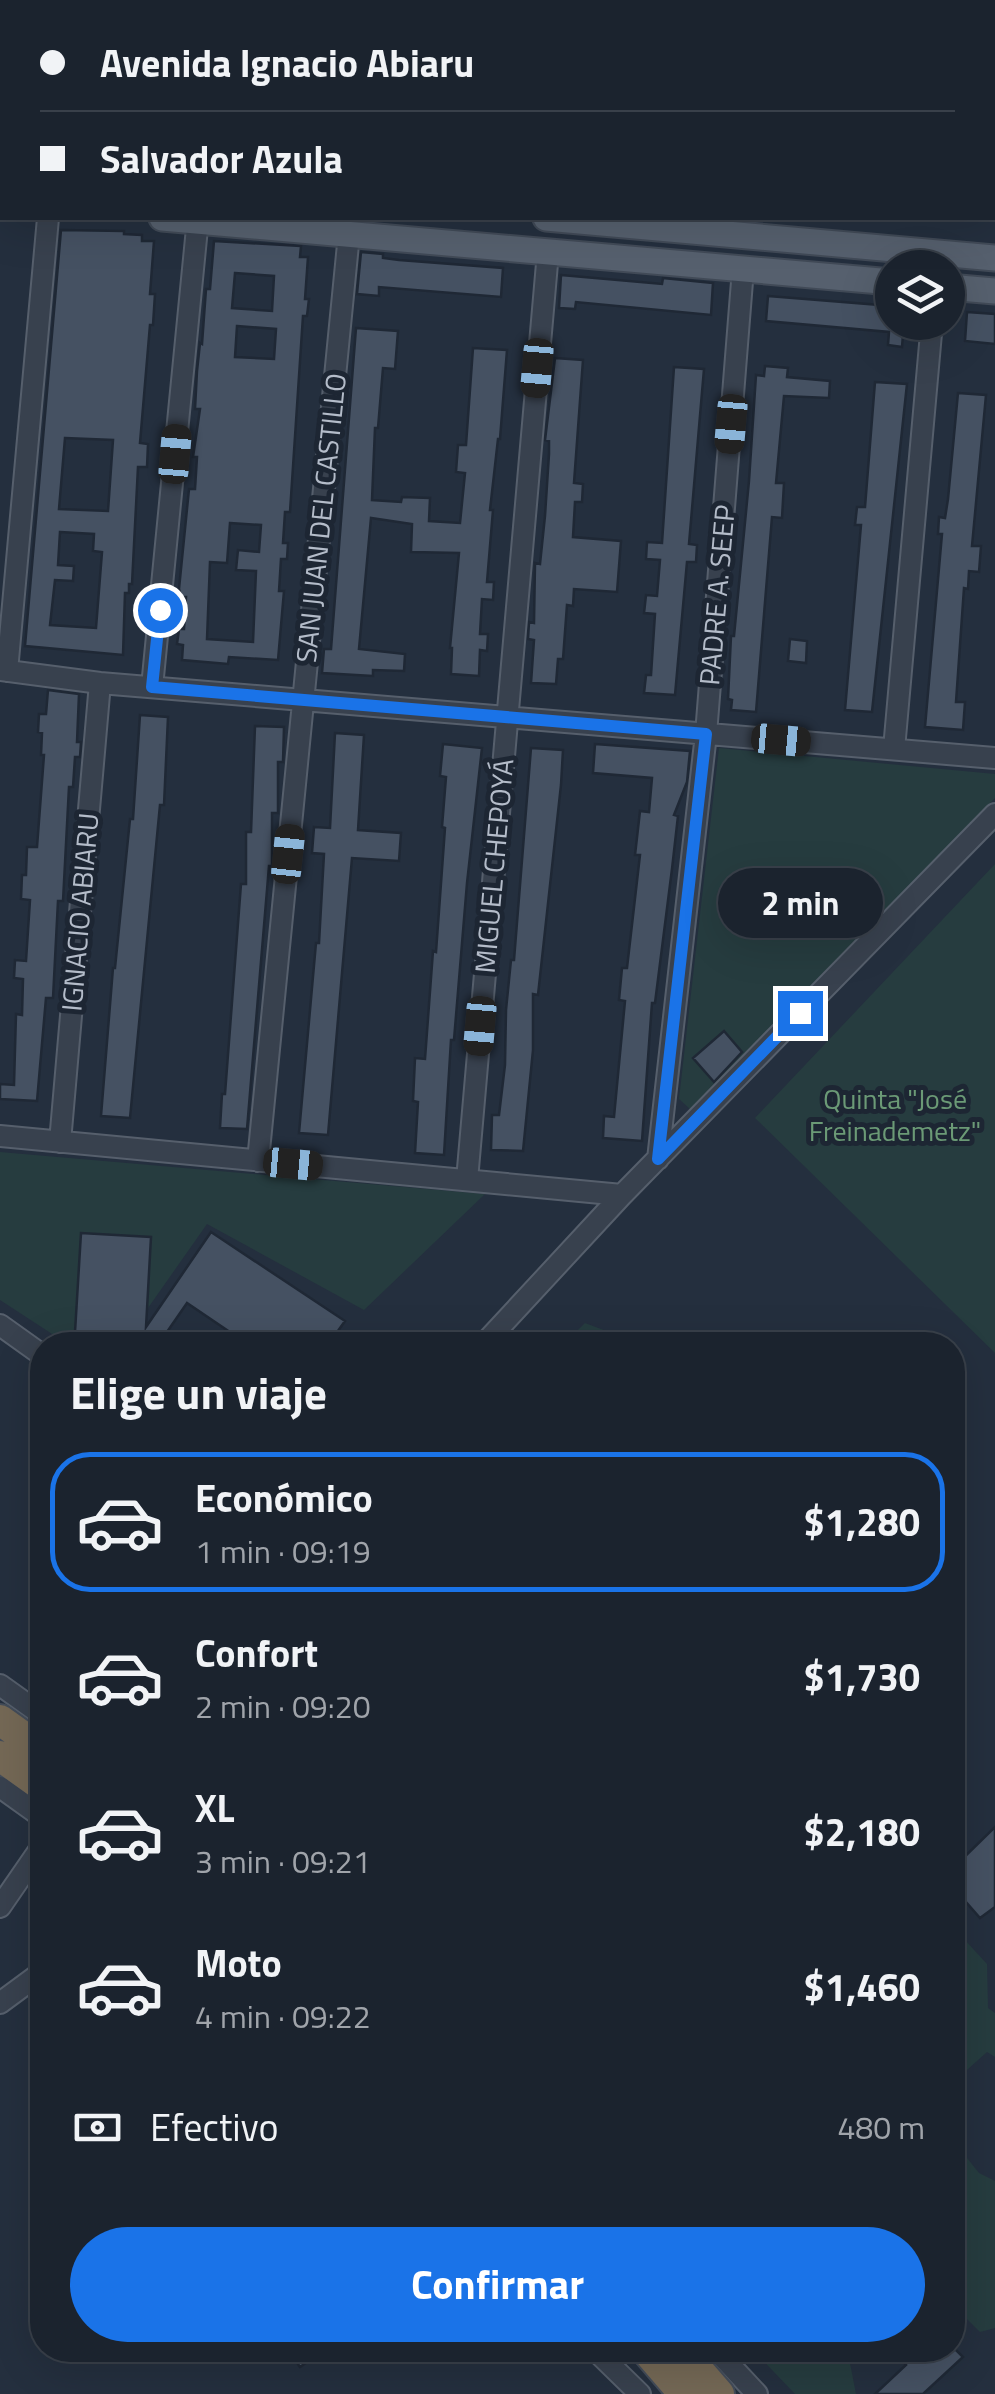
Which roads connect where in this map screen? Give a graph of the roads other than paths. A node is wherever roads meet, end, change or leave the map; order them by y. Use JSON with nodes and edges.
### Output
{"nodes":[{"id":1,"x":48,"y":220,"type":"edge"},
{"id":2,"x":198,"y":220,"type":"edge"},
{"id":3,"x":208,"y":220,"type":"edge"},
{"id":4,"x":587,"y":220,"type":"edge"},
{"id":5,"x":668,"y":224,"type":"edge"},
{"id":6,"x":349,"y":234,"type":"junction"},
{"id":7,"x":548,"y":252,"type":"junction"},
{"id":8,"x":995,"y":258,"type":"edge"},
{"id":9,"x":664,"y":262,"type":"junction"},
{"id":10,"x":743,"y":269,"type":"junction"},
{"id":11,"x":875,"y":281,"type":"edge"},
{"id":12,"x":965,"y":288,"type":"edge"},
{"id":13,"x":995,"y":291,"type":"edge"},
{"id":14,"x":930,"y":340,"type":"edge"},
{"id":15,"x":3,"y":671,"type":"edge"},
{"id":16,"x":100,"y":683,"type":"junction"},
{"id":17,"x":152,"y":687,"type":"junction"},
{"id":18,"x":303,"y":700,"type":"junction"},
{"id":19,"x":506,"y":717,"type":"junction"},
{"id":20,"x":706,"y":734,"type":"junction"},
{"id":21,"x":894,"y":750,"type":"junction"},
{"id":22,"x":995,"y":758,"type":"edge"},
{"id":23,"x":995,"y":814,"type":"edge"},
{"id":24,"x":0,"y":1136,"type":"edge"},
{"id":25,"x":60,"y":1142,"type":"junction"},
{"id":26,"x":658,"y":1159,"type":"junction"},
{"id":27,"x":258,"y":1161,"type":"junction"},
{"id":28,"x":467,"y":1180,"type":"junction"},
{"id":29,"x":622,"y":1195,"type":"junction"},
{"id":30,"x":0,"y":1325,"type":"edge"},
{"id":31,"x":494,"y":1332,"type":"edge"},
{"id":32,"x":30,"y":1346,"type":"edge"},
{"id":33,"x":0,"y":1685,"type":"edge"},
{"id":34,"x":30,"y":1706,"type":"edge"},
{"id":35,"x":0,"y":1720,"type":"edge"},
{"id":36,"x":30,"y":1741,"type":"edge"},
{"id":37,"x":0,"y":1756,"type":"edge"},
{"id":38,"x":30,"y":1777,"type":"edge"},
{"id":39,"x":0,"y":1788,"type":"edge"},
{"id":40,"x":30,"y":1809,"type":"edge"},
{"id":41,"x":30,"y":1863,"type":"edge"},
{"id":42,"x":0,"y":1907,"type":"edge"},
{"id":43,"x":30,"y":1981,"type":"edge"},
{"id":44,"x":0,"y":2004,"type":"edge"},
{"id":45,"x":607,"y":2362,"type":"edge"},
{"id":46,"x":727,"y":2362,"type":"edge"},
{"id":47,"x":664,"y":2366,"type":"edge"},
{"id":48,"x":640,"y":2394,"type":"edge"},
{"id":49,"x":684,"y":2394,"type":"edge"},
{"id":50,"x":720,"y":2394,"type":"edge"},
{"id":51,"x":758,"y":2394,"type":"edge"}],
"edges":[{"from":1,"to":15,"type":"street"},
{"from":2,"to":17,"type":"street"},
{"from":3,"to":6,"type":"main road"},
{"from":4,"to":5,"type":"main road"},
{"from":5,"to":8,"type":"main road"},
{"from":5,"to":9,"type":"street"},
{"from":6,"to":7,"type":"main road"},
{"from":6,"to":18,"type":"street","name":"SAN JUAN DEL CASTILLO"},
{"from":7,"to":9,"type":"main road"},
{"from":7,"to":19,"type":"street","name":"MIGUEL CHEPOYÁ"},
{"from":9,"to":10,"type":"main road"},
{"from":10,"to":11,"type":"main road"},
{"from":10,"to":20,"type":"street","name":"PADRE A. SEEP"},
{"from":12,"to":13,"type":"main road"},
{"from":14,"to":21,"type":"street"},
{"from":15,"to":16,"type":"street"},
{"from":16,"to":17,"type":"street"},
{"from":16,"to":25,"type":"street","name":"IGNACIO ABIARU"},
{"from":17,"to":18,"type":"street"},
{"from":18,"to":19,"type":"street"},
{"from":18,"to":27,"type":"street","name":"SAN JUAN DEL CASTILLO"},
{"from":19,"to":20,"type":"street"},
{"from":19,"to":28,"type":"street","name":"MIGUEL CHEPOYÁ"},
{"from":20,"to":21,"type":"street"},
{"from":20,"to":26,"type":"street","name":"PADRE A. SEEP"},
{"from":21,"to":22,"type":"street"},
{"from":23,"to":26,"type":"street"},
{"from":24,"to":25,"type":"street"},
{"from":25,"to":27,"type":"street"},
{"from":26,"to":29,"type":"street"},
{"from":27,"to":28,"type":"street"},
{"from":28,"to":29,"type":"street"},
{"from":29,"to":31,"type":"street"},
{"from":30,"to":32,"type":"street"},
{"from":33,"to":34,"type":"street"},
{"from":35,"to":36,"type":"highway"},
{"from":37,"to":38,"type":"highway"},
{"from":39,"to":40,"type":"street"},
{"from":41,"to":42,"type":"street"},
{"from":43,"to":44,"type":"street"},
{"from":45,"to":48,"type":"street"},
{"from":46,"to":51,"type":"street"},
{"from":47,"to":49,"type":"highway"},
{"from":47,"to":50,"type":"highway"}]}
